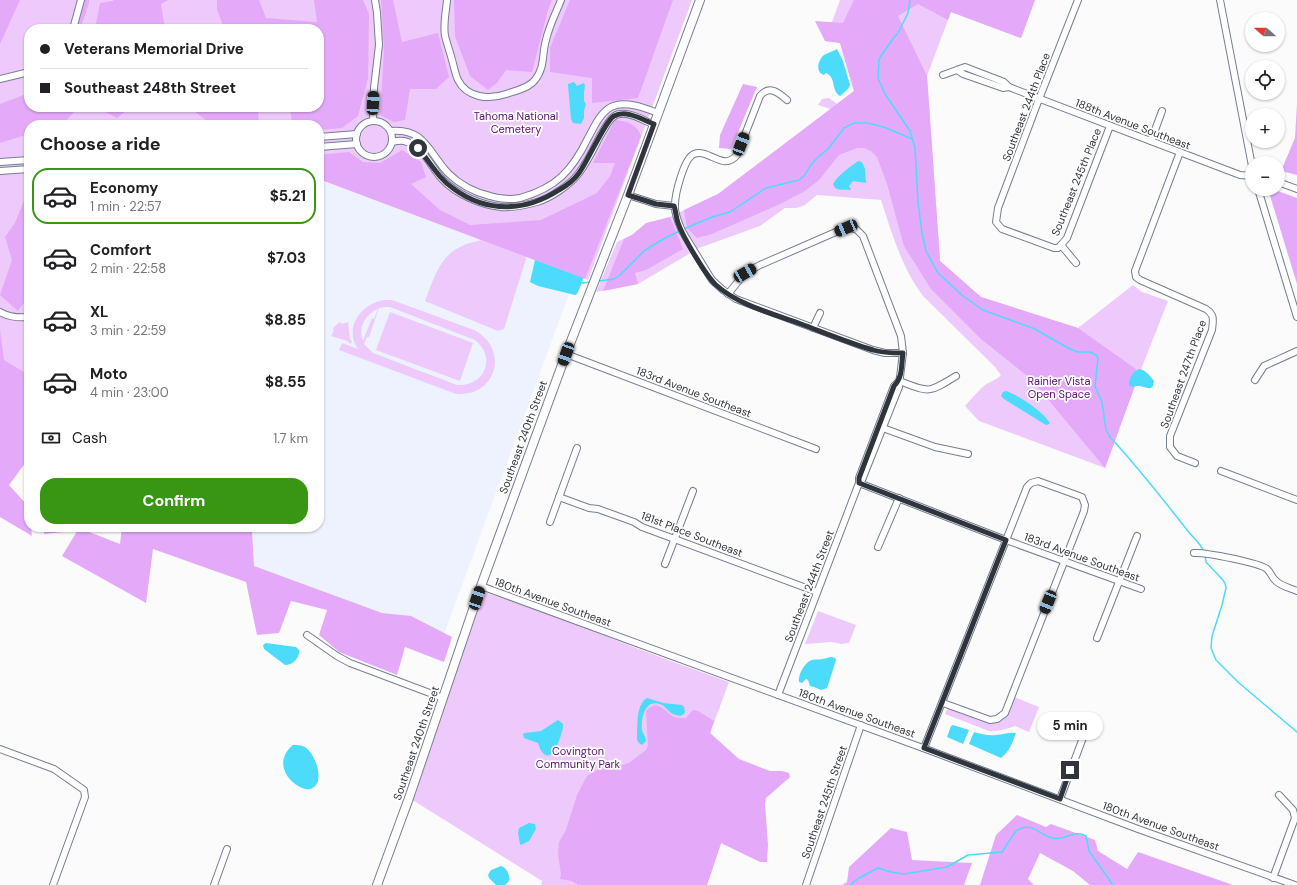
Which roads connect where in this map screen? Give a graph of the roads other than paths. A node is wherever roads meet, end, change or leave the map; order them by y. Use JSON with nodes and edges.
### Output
{"nodes":[{"id":1,"x":81,"y":0,"type":"edge"},
{"id":2,"x":375,"y":0,"type":"edge"},
{"id":3,"x":446,"y":0,"type":"edge"},
{"id":4,"x":561,"y":0,"type":"edge"},
{"id":5,"x":700,"y":0,"type":"edge"},
{"id":6,"x":1078,"y":0,"type":"edge"},
{"id":7,"x":1220,"y":0,"type":"edge"},
{"id":8,"x":74,"y":24,"type":"edge"},
{"id":9,"x":24,"y":73,"type":"edge"},
{"id":10,"x":942,"y":75,"type":"dead end"},
{"id":11,"x":0,"y":79,"type":"edge"},
{"id":12,"x":1039,"y":99,"type":"junction"},
{"id":13,"x":787,"y":100,"type":"dead end"},
{"id":14,"x":639,"y":107,"type":"junction"},
{"id":15,"x":1162,"y":111,"type":"dead end"},
{"id":16,"x":658,"y":113,"type":"junction"},
{"id":17,"x":635,"y":117,"type":"junction"},
{"id":18,"x":373,"y":121,"type":"junction"},
{"id":19,"x":654,"y":124,"type":"junction"},
{"id":20,"x":1110,"y":126,"type":"junction"},
{"id":21,"x":391,"y":131,"type":"junction"},
{"id":22,"x":357,"y":134,"type":"junction"},
{"id":23,"x":324,"y":137,"type":"edge"},
{"id":24,"x":1151,"y":141,"type":"junction"},
{"id":25,"x":392,"y":142,"type":"junction"},
{"id":26,"x":586,"y":142,"type":"junction"},
{"id":27,"x":357,"y":144,"type":"junction"},
{"id":28,"x":324,"y":146,"type":"edge"},
{"id":29,"x":595,"y":146,"type":"junction"},
{"id":30,"x":1180,"y":152,"type":"junction"},
{"id":31,"x":1250,"y":156,"type":"edge"},
{"id":32,"x":24,"y":160,"type":"edge"},
{"id":33,"x":0,"y":162,"type":"edge"},
{"id":34,"x":24,"y":169,"type":"edge"},
{"id":35,"x":0,"y":171,"type":"edge"},
{"id":36,"x":1245,"y":175,"type":"edge"},
{"id":37,"x":1285,"y":185,"type":"edge"},
{"id":38,"x":1297,"y":189,"type":"edge"},
{"id":39,"x":628,"y":195,"type":"junction"},
{"id":40,"x":1260,"y":196,"type":"edge"},
{"id":41,"x":674,"y":206,"type":"junction"},
{"id":42,"x":1061,"y":245,"type":"junction"},
{"id":43,"x":1076,"y":263,"type":"dead end"},
{"id":44,"x":728,"y":294,"type":"junction"},
{"id":45,"x":0,"y":312,"type":"edge"},
{"id":46,"x":820,"y":313,"type":"dead end"},
{"id":47,"x":24,"y":317,"type":"edge"},
{"id":48,"x":1297,"y":317,"type":"edge"},
{"id":49,"x":813,"y":328,"type":"junction"},
{"id":50,"x":1297,"y":351,"type":"edge"},
{"id":51,"x":903,"y":353,"type":"junction"},
{"id":52,"x":566,"y":354,"type":"junction"},
{"id":53,"x":956,"y":376,"type":"dead end"},
{"id":54,"x":1255,"y":380,"type":"dead end"},
{"id":55,"x":898,"y":381,"type":"junction"},
{"id":56,"x":880,"y":427,"type":"junction"},
{"id":57,"x":577,"y":448,"type":"dead end"},
{"id":58,"x":816,"y":449,"type":"dead end"},
{"id":59,"x":968,"y":454,"type":"dead end"},
{"id":60,"x":1195,"y":463,"type":"dead end"},
{"id":61,"x":1221,"y":471,"type":"dead end"},
{"id":62,"x":859,"y":483,"type":"junction"},
{"id":63,"x":693,"y":491,"type":"dead end"},
{"id":64,"x":559,"y":497,"type":"junction"},
{"id":65,"x":899,"y":498,"type":"junction"},
{"id":66,"x":1297,"y":500,"type":"edge"},
{"id":67,"x":550,"y":522,"type":"dead end"},
{"id":68,"x":1137,"y":536,"type":"dead end"},
{"id":69,"x":675,"y":539,"type":"junction"},
{"id":70,"x":1006,"y":540,"type":"junction"},
{"id":71,"x":878,"y":547,"type":"dead end"},
{"id":72,"x":1194,"y":553,"type":"dead end"},
{"id":73,"x":1065,"y":561,"type":"junction"},
{"id":74,"x":665,"y":564,"type":"dead end"},
{"id":75,"x":1119,"y":581,"type":"junction"},
{"id":76,"x":480,"y":586,"type":"junction"},
{"id":77,"x":1141,"y":589,"type":"dead end"},
{"id":78,"x":1297,"y":591,"type":"edge"},
{"id":79,"x":817,"y":592,"type":"junction"},
{"id":80,"x":307,"y":635,"type":"dead end"},
{"id":81,"x":1097,"y":638,"type":"dead end"},
{"id":82,"x":778,"y":695,"type":"junction"},
{"id":83,"x":443,"y":698,"type":"junction"},
{"id":84,"x":943,"y":703,"type":"junction"},
{"id":85,"x":861,"y":725,"type":"junction"},
{"id":86,"x":1087,"y":727,"type":"dead end"},
{"id":87,"x":924,"y":748,"type":"junction"},
{"id":88,"x":0,"y":749,"type":"edge"},
{"id":89,"x":1279,"y":795,"type":"dead end"},
{"id":90,"x":1060,"y":799,"type":"junction"},
{"id":91,"x":227,"y":849,"type":"dead end"},
{"id":92,"x":1273,"y":878,"type":"junction"},
{"id":93,"x":53,"y":885,"type":"edge"},
{"id":94,"x":214,"y":885,"type":"edge"},
{"id":95,"x":377,"y":885,"type":"edge"},
{"id":96,"x":806,"y":885,"type":"edge"},
{"id":97,"x":1295,"y":885,"type":"edge"}],
"edges":[{"from":1,"to":8,"type":"street"},
{"from":2,"to":18,"type":"street"},
{"from":3,"to":4,"type":"street"},
{"from":5,"to":16,"type":"main road","name":"Southeast 240th Street"},
{"from":6,"to":12,"type":"street","name":"Southeast 244th Place"},
{"from":7,"to":31,"type":"street"},
{"from":9,"to":11,"type":"street"},
{"from":10,"to":12,"type":"street","name":"188th Avenue Southeast"},
{"from":12,"to":20,"type":"street","name":"188th Avenue Southeast"},
{"from":12,"to":42,"type":"street","name":"Southeast 244th Place"},
{"from":13,"to":41,"type":"street"},
{"from":14,"to":16,"type":"street"},
{"from":14,"to":17,"type":"street"},
{"from":14,"to":26,"type":"street"},
{"from":15,"to":24,"type":"street"},
{"from":16,"to":19,"type":"main road","name":"Southeast 240th Street"},
{"from":17,"to":19,"type":"street"},
{"from":17,"to":29,"type":"street"},
{"from":18,"to":21,"type":"street"},
{"from":18,"to":22,"type":"street"},
{"from":19,"to":39,"type":"main road","name":"Southeast 240th Street"},
{"from":20,"to":24,"type":"street","name":"188th Avenue Southeast"},
{"from":20,"to":42,"type":"street","name":"Southeast 245th Place"},
{"from":21,"to":25,"type":"street"},
{"from":21,"to":26,"type":"street"},
{"from":22,"to":23,"type":"street"},
{"from":22,"to":27,"type":"street"},
{"from":24,"to":30,"type":"street","name":"188th Avenue Southeast"},
{"from":25,"to":27,"type":"street"},
{"from":25,"to":29,"type":"street"},
{"from":26,"to":29,"type":"street"},
{"from":27,"to":28,"type":"street"},
{"from":30,"to":36,"type":"street","name":"188th Avenue Southeast"},
{"from":30,"to":60,"type":"street","name":"Southeast 247th Place"},
{"from":32,"to":33,"type":"street"},
{"from":34,"to":35,"type":"street"},
{"from":37,"to":38,"type":"street"},
{"from":39,"to":41,"type":"street"},
{"from":39,"to":52,"type":"main road","name":"Southeast 240th Street"},
{"from":40,"to":48,"type":"street"},
{"from":41,"to":44,"type":"street"},
{"from":42,"to":43,"type":"street"},
{"from":44,"to":49,"type":"street"},
{"from":44,"to":51,"type":"street","name":"Southeast 244th Street"},
{"from":45,"to":47,"type":"street"},
{"from":46,"to":49,"type":"street"},
{"from":49,"to":51,"type":"street"},
{"from":50,"to":54,"type":"street"},
{"from":51,"to":55,"type":"street","name":"Southeast 244th Street"},
{"from":52,"to":58,"type":"street","name":"183rd Avenue Southeast"},
{"from":52,"to":76,"type":"main road","name":"Southeast 240th Street"},
{"from":53,"to":55,"type":"street"},
{"from":55,"to":56,"type":"street","name":"Southeast 244th Street"},
{"from":56,"to":59,"type":"street"},
{"from":56,"to":62,"type":"street","name":"Southeast 244th Street"},
{"from":57,"to":64,"type":"street"},
{"from":61,"to":66,"type":"street"},
{"from":62,"to":65,"type":"street","name":"183rd Avenue Southeast"},
{"from":62,"to":79,"type":"street","name":"Southeast 244th Street"},
{"from":63,"to":69,"type":"street"},
{"from":64,"to":67,"type":"street"},
{"from":64,"to":69,"type":"street","name":"181st Place Southeast"},
{"from":65,"to":70,"type":"street","name":"183rd Avenue Southeast"},
{"from":65,"to":71,"type":"street"},
{"from":68,"to":75,"type":"street"},
{"from":69,"to":74,"type":"street"},
{"from":69,"to":79,"type":"street","name":"181st Place Southeast"},
{"from":70,"to":73,"type":"street","name":"183rd Avenue Southeast"},
{"from":70,"to":73,"type":"street"},
{"from":70,"to":84,"type":"street"},
{"from":72,"to":78,"type":"street"},
{"from":73,"to":75,"type":"street","name":"183rd Avenue Southeast"},
{"from":73,"to":84,"type":"street"},
{"from":75,"to":77,"type":"street","name":"183rd Avenue Southeast"},
{"from":75,"to":81,"type":"street"},
{"from":76,"to":82,"type":"street","name":"180th Avenue Southeast"},
{"from":76,"to":83,"type":"main road","name":"Southeast 240th Street"},
{"from":79,"to":82,"type":"street","name":"Southeast 244th Street"},
{"from":80,"to":83,"type":"street"},
{"from":82,"to":85,"type":"street","name":"180th Avenue Southeast"},
{"from":83,"to":95,"type":"main road","name":"Southeast 240th Street"},
{"from":84,"to":87,"type":"street"},
{"from":85,"to":87,"type":"street","name":"180th Avenue Southeast"},
{"from":85,"to":96,"type":"street","name":"Southeast 245th Street"},
{"from":86,"to":90,"type":"street"},
{"from":87,"to":90,"type":"street","name":"180th Avenue Southeast"},
{"from":88,"to":93,"type":"street"},
{"from":89,"to":92,"type":"street"},
{"from":90,"to":92,"type":"street","name":"180th Avenue Southeast"},
{"from":91,"to":94,"type":"street"},
{"from":92,"to":97,"type":"street","name":"180th Avenue Southeast"}]}
